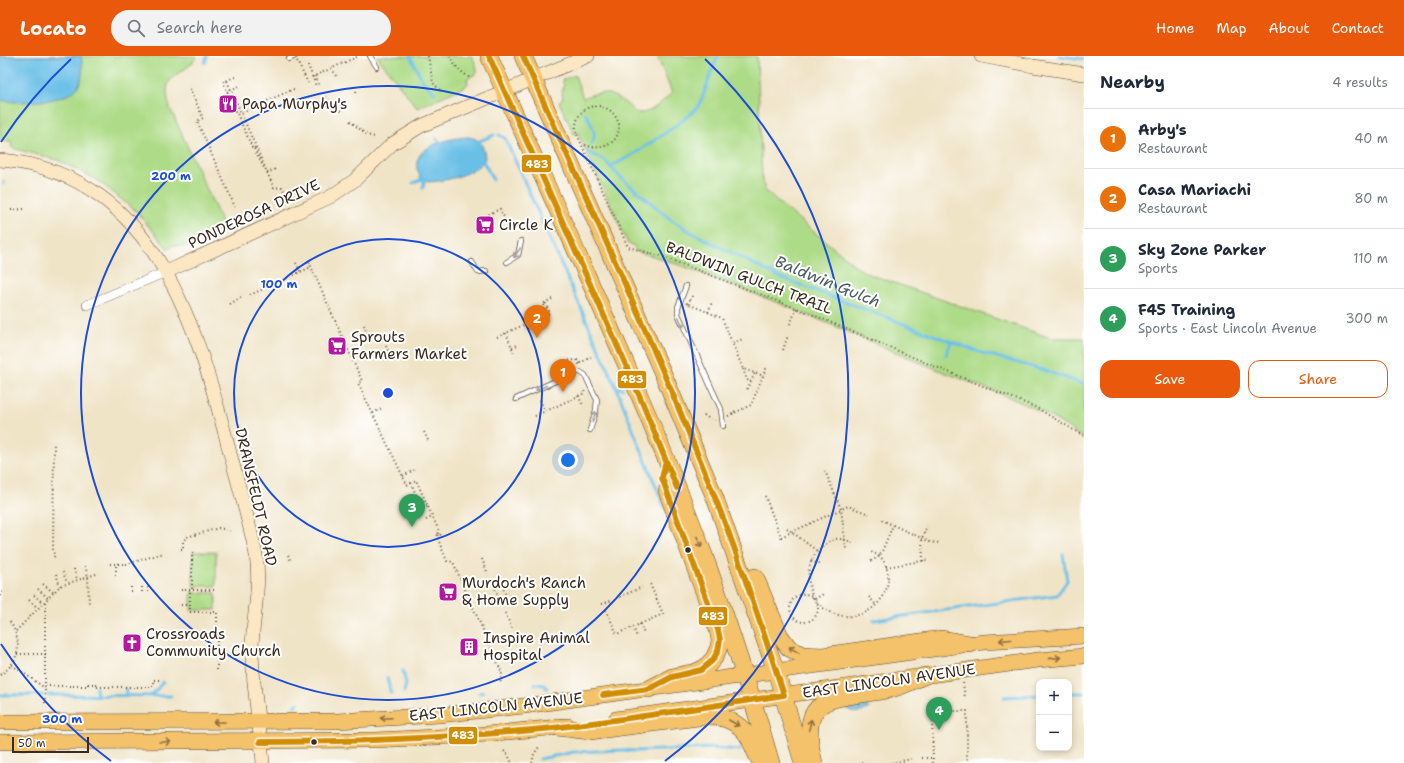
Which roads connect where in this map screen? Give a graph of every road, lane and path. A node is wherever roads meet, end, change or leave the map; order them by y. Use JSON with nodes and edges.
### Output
{"nodes":[{"id":1,"x":359,"y":56,"type":"edge"},
{"id":2,"x":370,"y":56,"type":"edge"},
{"id":3,"x":428,"y":56,"type":"edge"},
{"id":4,"x":450,"y":56,"type":"edge"},
{"id":5,"x":489,"y":56,"type":"edge"},
{"id":6,"x":523,"y":56,"type":"edge"},
{"id":7,"x":588,"y":56,"type":"edge"},
{"id":8,"x":981,"y":56,"type":"edge"},
{"id":9,"x":296,"y":57,"type":"edge"},
{"id":10,"x":289,"y":59,"type":"dead end"},
{"id":11,"x":308,"y":65,"type":"dead end"},
{"id":12,"x":377,"y":66,"type":"dead end"},
{"id":13,"x":333,"y":68,"type":"junction"},
{"id":14,"x":1084,"y":74,"type":"edge"},
{"id":15,"x":235,"y":77,"type":"dead end"},
{"id":16,"x":314,"y":77,"type":"junction"},
{"id":17,"x":337,"y":78,"type":"dead end"},
{"id":18,"x":470,"y":78,"type":"dead end"},
{"id":19,"x":533,"y":79,"type":"junction"},
{"id":20,"x":226,"y":80,"type":"junction"},
{"id":21,"x":314,"y":81,"type":"junction"},
{"id":22,"x":240,"y":86,"type":"dead end"},
{"id":23,"x":296,"y":88,"type":"dead end"},
{"id":24,"x":190,"y":89,"type":"dead end"},
{"id":25,"x":231,"y":90,"type":"junction"},
{"id":26,"x":440,"y":90,"type":"dead end"},
{"id":27,"x":356,"y":91,"type":"dead end"},
{"id":28,"x":505,"y":91,"type":"junction"},
{"id":29,"x":227,"y":92,"type":"junction"},
{"id":30,"x":358,"y":94,"type":"dead end"},
{"id":31,"x":325,"y":97,"type":"dead end"},
{"id":32,"x":236,"y":102,"type":"junction"},
{"id":33,"x":232,"y":103,"type":"junction"},
{"id":34,"x":260,"y":104,"type":"dead end"},
{"id":35,"x":238,"y":105,"type":"junction"},
{"id":36,"x":234,"y":106,"type":"junction"},
{"id":37,"x":250,"y":109,"type":"dead end"},
{"id":38,"x":341,"y":112,"type":"dead end"},
{"id":39,"x":241,"y":113,"type":"junction"},
{"id":40,"x":237,"y":114,"type":"junction"},
{"id":41,"x":350,"y":121,"type":"dead end"},
{"id":42,"x":247,"y":126,"type":"junction"},
{"id":43,"x":243,"y":128,"type":"junction"},
{"id":44,"x":251,"y":135,"type":"junction"},
{"id":45,"x":247,"y":136,"type":"junction"},
{"id":46,"x":375,"y":136,"type":"dead end"},
{"id":47,"x":254,"y":143,"type":"junction"},
{"id":48,"x":251,"y":144,"type":"junction"},
{"id":49,"x":585,"y":145,"type":"dead end"},
{"id":50,"x":256,"y":147,"type":"junction"},
{"id":51,"x":253,"y":149,"type":"junction"},
{"id":52,"x":259,"y":156,"type":"junction"},
{"id":53,"x":0,"y":160,"type":"edge"},
{"id":54,"x":276,"y":169,"type":"dead end"},
{"id":55,"x":268,"y":172,"type":"junction"},
{"id":56,"x":285,"y":201,"type":"dead end"},
{"id":57,"x":235,"y":207,"type":"dead end"},
{"id":58,"x":25,"y":209,"type":"dead end"},
{"id":59,"x":11,"y":210,"type":"dead end"},
{"id":60,"x":485,"y":216,"type":"dead end"},
{"id":61,"x":504,"y":217,"type":"dead end"},
{"id":62,"x":521,"y":241,"type":"dead end"},
{"id":63,"x":309,"y":262,"type":"dead end"},
{"id":64,"x":472,"y":262,"type":"dead end"},
{"id":65,"x":507,"y":262,"type":"dead end"},
{"id":66,"x":296,"y":263,"type":"dead end"},
{"id":67,"x":311,"y":267,"type":"junction"},
{"id":68,"x":486,"y":271,"type":"dead end"},
{"id":69,"x":166,"y":272,"type":"junction"},
{"id":70,"x":300,"y":272,"type":"junction"},
{"id":71,"x":686,"y":286,"type":"dead end"},
{"id":72,"x":693,"y":294,"type":"dead end"},
{"id":73,"x":250,"y":295,"type":"dead end"},
{"id":74,"x":324,"y":295,"type":"junction"},
{"id":75,"x":243,"y":296,"type":"dead end"},
{"id":76,"x":319,"y":297,"type":"dead end"},
{"id":77,"x":330,"y":298,"type":"dead end"},
{"id":78,"x":552,"y":299,"type":"dead end"},
{"id":79,"x":326,"y":300,"type":"junction"},
{"id":80,"x":712,"y":302,"type":"dead end"},
{"id":81,"x":230,"y":304,"type":"dead end"},
{"id":82,"x":87,"y":305,"type":"dead end"},
{"id":83,"x":797,"y":308,"type":"junction"},
{"id":84,"x":708,"y":312,"type":"junction"},
{"id":85,"x":541,"y":317,"type":"junction"},
{"id":86,"x":546,"y":322,"type":"dead end"},
{"id":87,"x":790,"y":324,"type":"dead end"},
{"id":88,"x":364,"y":325,"type":"dead end"},
{"id":89,"x":343,"y":328,"type":"dead end"},
{"id":90,"x":339,"y":330,"type":"junction"},
{"id":91,"x":506,"y":333,"type":"junction"},
{"id":92,"x":788,"y":335,"type":"dead end"},
{"id":93,"x":497,"y":336,"type":"dead end"},
{"id":94,"x":343,"y":337,"type":"junction"},
{"id":95,"x":338,"y":339,"type":"dead end"},
{"id":96,"x":743,"y":339,"type":"dead end"},
{"id":97,"x":370,"y":340,"type":"dead end"},
{"id":98,"x":733,"y":343,"type":"junction"},
{"id":99,"x":518,"y":345,"type":"dead end"},
{"id":100,"x":386,"y":346,"type":"dead end"},
{"id":101,"x":512,"y":347,"type":"junction"},
{"id":102,"x":783,"y":350,"type":"dead end"},
{"id":103,"x":514,"y":353,"type":"dead end"},
{"id":104,"x":354,"y":354,"type":"dead end"},
{"id":105,"x":351,"y":355,"type":"junction"},
{"id":106,"x":591,"y":357,"type":"dead end"},
{"id":107,"x":392,"y":361,"type":"dead end"},
{"id":108,"x":565,"y":361,"type":"dead end"},
{"id":109,"x":354,"y":362,"type":"junction"},
{"id":110,"x":580,"y":363,"type":"junction"},
{"id":111,"x":349,"y":364,"type":"dead end"},
{"id":112,"x":767,"y":366,"type":"dead end"},
{"id":113,"x":580,"y":369,"type":"dead end"},
{"id":114,"x":743,"y":369,"type":"junction"},
{"id":115,"x":755,"y":373,"type":"junction"},
{"id":116,"x":764,"y":376,"type":"junction"},
{"id":117,"x":750,"y":381,"type":"junction"},
{"id":118,"x":583,"y":388,"type":"dead end"},
{"id":119,"x":747,"y":390,"type":"dead end"},
{"id":120,"x":578,"y":396,"type":"junction"},
{"id":121,"x":516,"y":399,"type":"dead end"},
{"id":122,"x":540,"y":400,"type":"dead end"},
{"id":123,"x":583,"y":406,"type":"dead end"},
{"id":124,"x":382,"y":408,"type":"dead end"},
{"id":125,"x":737,"y":410,"type":"dead end"},
{"id":126,"x":545,"y":411,"type":"junction"},
{"id":127,"x":372,"y":413,"type":"junction"},
{"id":128,"x":733,"y":414,"type":"junction"},
{"id":129,"x":704,"y":415,"type":"dead end"},
{"id":130,"x":535,"y":416,"type":"dead end"},
{"id":131,"x":726,"y":418,"type":"dead end"},
{"id":132,"x":718,"y":419,"type":"dead end"},
{"id":133,"x":723,"y":426,"type":"dead end"},
{"id":134,"x":590,"y":430,"type":"dead end"},
{"id":135,"x":424,"y":432,"type":"dead end"},
{"id":136,"x":1084,"y":436,"type":"edge"},
{"id":137,"x":428,"y":440,"type":"dead end"},
{"id":138,"x":54,"y":443,"type":"dead end"},
{"id":139,"x":666,"y":461,"type":"junction"},
{"id":140,"x":414,"y":470,"type":"dead end"},
{"id":141,"x":825,"y":471,"type":"dead end"},
{"id":142,"x":403,"y":476,"type":"junction"},
{"id":143,"x":411,"y":483,"type":"junction"},
{"id":144,"x":764,"y":496,"type":"dead end"},
{"id":145,"x":428,"y":506,"type":"junction"},
{"id":146,"x":841,"y":509,"type":"junction"},
{"id":147,"x":869,"y":514,"type":"dead end"},
{"id":148,"x":432,"y":517,"type":"junction"},
{"id":149,"x":426,"y":520,"type":"dead end"},
{"id":150,"x":882,"y":520,"type":"dead end"},
{"id":151,"x":893,"y":526,"type":"junction"},
{"id":152,"x":927,"y":526,"type":"dead end"},
{"id":153,"x":787,"y":528,"type":"dead end"},
{"id":154,"x":230,"y":531,"type":"dead end"},
{"id":155,"x":791,"y":532,"type":"junction"},
{"id":156,"x":922,"y":538,"type":"junction"},
{"id":157,"x":844,"y":539,"type":"junction"},
{"id":158,"x":942,"y":543,"type":"dead end"},
{"id":159,"x":855,"y":544,"type":"dead end"},
{"id":160,"x":181,"y":549,"type":"dead end"},
{"id":161,"x":846,"y":549,"type":"dead end"},
{"id":162,"x":817,"y":551,"type":"junction"},
{"id":163,"x":868,"y":551,"type":"dead end"},
{"id":164,"x":192,"y":552,"type":"dead end"},
{"id":165,"x":164,"y":553,"type":"dead end"},
{"id":166,"x":288,"y":555,"type":"dead end"},
{"id":167,"x":880,"y":556,"type":"junction"},
{"id":168,"x":54,"y":557,"type":"dead end"},
{"id":169,"x":482,"y":559,"type":"dead end"},
{"id":170,"x":928,"y":560,"type":"dead end"},
{"id":171,"x":291,"y":561,"type":"dead end"},
{"id":172,"x":811,"y":561,"type":"junction"},
{"id":173,"x":871,"y":561,"type":"dead end"},
{"id":174,"x":924,"y":561,"type":"junction"},
{"id":175,"x":110,"y":564,"type":"dead end"},
{"id":176,"x":116,"y":564,"type":"junction"},
{"id":177,"x":822,"y":565,"type":"dead end"},
{"id":178,"x":85,"y":566,"type":"dead end"},
{"id":179,"x":741,"y":566,"type":"junction"},
{"id":180,"x":886,"y":567,"type":"junction"},
{"id":181,"x":74,"y":569,"type":"dead end"},
{"id":182,"x":63,"y":572,"type":"dead end"},
{"id":183,"x":99,"y":573,"type":"dead end"},
{"id":184,"x":56,"y":574,"type":"dead end"},
{"id":185,"x":488,"y":574,"type":"dead end"},
{"id":186,"x":116,"y":575,"type":"dead end"},
{"id":187,"x":88,"y":576,"type":"junction"},
{"id":188,"x":77,"y":580,"type":"junction"},
{"id":189,"x":500,"y":582,"type":"dead end"},
{"id":190,"x":67,"y":583,"type":"junction"},
{"id":191,"x":44,"y":584,"type":"dead end"},
{"id":192,"x":650,"y":584,"type":"dead end"},
{"id":193,"x":494,"y":585,"type":"dead end"},
{"id":194,"x":60,"y":586,"type":"junction"},
{"id":195,"x":131,"y":587,"type":"dead end"},
{"id":196,"x":142,"y":587,"type":"dead end"},
{"id":197,"x":148,"y":587,"type":"dead end"},
{"id":198,"x":642,"y":587,"type":"dead end"},
{"id":199,"x":3,"y":590,"type":"dead end"},
{"id":200,"x":38,"y":590,"type":"dead end"},
{"id":201,"x":181,"y":590,"type":"dead end"},
{"id":202,"x":191,"y":590,"type":"junction"},
{"id":203,"x":215,"y":590,"type":"dead end"},
{"id":204,"x":54,"y":593,"type":"junction"},
{"id":205,"x":825,"y":593,"type":"dead end"},
{"id":206,"x":131,"y":594,"type":"dead end"},
{"id":207,"x":142,"y":594,"type":"dead end"},
{"id":208,"x":148,"y":594,"type":"dead end"},
{"id":209,"x":34,"y":595,"type":"dead end"},
{"id":210,"x":0,"y":596,"type":"edge"},
{"id":211,"x":507,"y":597,"type":"dead end"},
{"id":212,"x":620,"y":597,"type":"dead end"},
{"id":213,"x":868,"y":597,"type":"dead end"},
{"id":214,"x":48,"y":598,"type":"junction"},
{"id":215,"x":814,"y":598,"type":"junction"},
{"id":216,"x":29,"y":600,"type":"dead end"},
{"id":217,"x":613,"y":600,"type":"dead end"},
{"id":218,"x":500,"y":601,"type":"dead end"},
{"id":219,"x":44,"y":603,"type":"junction"},
{"id":220,"x":817,"y":603,"type":"junction"},
{"id":221,"x":602,"y":604,"type":"dead end"},
{"id":222,"x":181,"y":605,"type":"dead end"},
{"id":223,"x":190,"y":605,"type":"junction"},
{"id":224,"x":876,"y":605,"type":"junction"},
{"id":225,"x":89,"y":606,"type":"dead end"},
{"id":226,"x":38,"y":608,"type":"junction"},
{"id":227,"x":606,"y":610,"type":"dead end"},
{"id":228,"x":505,"y":612,"type":"dead end"},
{"id":229,"x":10,"y":622,"type":"dead end"},
{"id":230,"x":640,"y":624,"type":"junction"},
{"id":231,"x":633,"y":627,"type":"junction"},
{"id":232,"x":512,"y":628,"type":"dead end"},
{"id":233,"x":16,"y":631,"type":"junction"},
{"id":234,"x":644,"y":634,"type":"dead end"},
{"id":235,"x":1084,"y":636,"type":"edge"},
{"id":236,"x":637,"y":637,"type":"dead end"},
{"id":237,"x":970,"y":644,"type":"junction"},
{"id":238,"x":17,"y":654,"type":"junction"},
{"id":239,"x":46,"y":654,"type":"junction"},
{"id":240,"x":1084,"y":656,"type":"edge"},
{"id":241,"x":12,"y":665,"type":"junction"},
{"id":242,"x":217,"y":670,"type":"dead end"},
{"id":243,"x":776,"y":671,"type":"junction"},
{"id":244,"x":0,"y":675,"type":"edge"},
{"id":245,"x":745,"y":675,"type":"junction"},
{"id":246,"x":924,"y":676,"type":"junction"},
{"id":247,"x":161,"y":680,"type":"dead end"},
{"id":248,"x":963,"y":683,"type":"dead end"},
{"id":249,"x":500,"y":685,"type":"dead end"},
{"id":250,"x":45,"y":687,"type":"junction"},
{"id":251,"x":649,"y":689,"type":"junction"},
{"id":252,"x":784,"y":696,"type":"junction"},
{"id":253,"x":965,"y":698,"type":"dead end"},
{"id":254,"x":752,"y":700,"type":"junction"},
{"id":255,"x":45,"y":704,"type":"dead end"},
{"id":256,"x":0,"y":722,"type":"edge"},
{"id":257,"x":258,"y":722,"type":"junction"},
{"id":258,"x":557,"y":727,"type":"junction"},
{"id":259,"x":0,"y":742,"type":"edge"},
{"id":260,"x":260,"y":742,"type":"junction"},
{"id":261,"x":539,"y":747,"type":"dead end"},
{"id":262,"x":504,"y":751,"type":"dead end"},
{"id":263,"x":922,"y":758,"type":"dead end"},
{"id":264,"x":933,"y":758,"type":"junction"},
{"id":265,"x":911,"y":759,"type":"dead end"},
{"id":266,"x":263,"y":763,"type":"edge"},
{"id":267,"x":512,"y":763,"type":"edge"},
{"id":268,"x":532,"y":763,"type":"edge"},
{"id":269,"x":763,"y":763,"type":"edge"},
{"id":270,"x":771,"y":763,"type":"edge"},
{"id":271,"x":803,"y":763,"type":"edge"},
{"id":272,"x":814,"y":763,"type":"edge"},
{"id":273,"x":891,"y":763,"type":"edge"},
{"id":274,"x":933,"y":763,"type":"edge"},
{"id":275,"x":967,"y":763,"type":"edge"}],
"edges":[{"from":1,"to":13,"type":"path"},
{"from":2,"to":12,"type":"lane"},
{"from":3,"to":26,"type":"path"},
{"from":4,"to":18,"type":"path"},
{"from":5,"to":28,"type":"highway"},
{"from":6,"to":19,"type":"highway"},
{"from":7,"to":19,"type":"street","name":"PONDEROSA DRIVE"},
{"from":8,"to":14,"type":"street"},
{"from":9,"to":10,"type":"lane"},
{"from":9,"to":21,"type":"path"},
{"from":11,"to":16,"type":"path"},
{"from":13,"to":16,"type":"path"},
{"from":13,"to":17,"type":"path"},
{"from":15,"to":20,"type":"path"},
{"from":16,"to":21,"type":"path"},
{"from":16,"to":21,"type":"path"},
{"from":19,"to":28,"type":"street","name":"PONDEROSA DRIVE"},
{"from":19,"to":179,"type":"highway"},
{"from":20,"to":25,"type":"path"},
{"from":20,"to":29,"type":"path"},
{"from":22,"to":25,"type":"path"},
{"from":23,"to":34,"type":"path"},
{"from":24,"to":57,"type":"path"},
{"from":25,"to":29,"type":"path"},
{"from":25,"to":32,"type":"path"},
{"from":27,"to":30,"type":"path"},
{"from":28,"to":69,"type":"street","name":"PONDEROSA DRIVE"},
{"from":28,"to":139,"type":"highway"},
{"from":29,"to":33,"type":"path"},
{"from":31,"to":38,"type":"path"},
{"from":32,"to":33,"type":"path"},
{"from":32,"to":35,"type":"path"},
{"from":33,"to":36,"type":"path"},
{"from":35,"to":36,"type":"path"},
{"from":35,"to":39,"type":"path"},
{"from":36,"to":40,"type":"path"},
{"from":37,"to":39,"type":"path"},
{"from":39,"to":40,"type":"path"},
{"from":39,"to":42,"type":"path"},
{"from":40,"to":43,"type":"path"},
{"from":41,"to":46,"type":"path"},
{"from":42,"to":43,"type":"path"},
{"from":42,"to":44,"type":"path"},
{"from":43,"to":45,"type":"path"},
{"from":44,"to":45,"type":"path"},
{"from":44,"to":47,"type":"path"},
{"from":45,"to":48,"type":"path"},
{"from":47,"to":48,"type":"path"},
{"from":47,"to":50,"type":"path"},
{"from":48,"to":51,"type":"path"},
{"from":49,"to":83,"type":"path","name":"BALDWIN GULCH TRAIL"},
{"from":50,"to":51,"type":"path"},
{"from":50,"to":52,"type":"path"},
{"from":51,"to":52,"type":"path"},
{"from":52,"to":55,"type":"path"},
{"from":53,"to":69,"type":"street"},
{"from":54,"to":55,"type":"path"},
{"from":55,"to":56,"type":"path"},
{"from":58,"to":59,"type":"path"},
{"from":60,"to":61,"type":"path"},
{"from":62,"to":65,"type":"lane","one_way":true},
{"from":63,"to":67,"type":"path"},
{"from":64,"to":68,"type":"lane"},
{"from":66,"to":70,"type":"path"},
{"from":67,"to":70,"type":"path"},
{"from":67,"to":74,"type":"path"},
{"from":69,"to":82,"type":"street"},
{"from":69,"to":257,"type":"street","name":"DRANSFELDT ROAD"},
{"from":70,"to":73,"type":"path"},
{"from":71,"to":133,"type":"lane","one_way":true},
{"from":72,"to":84,"type":"path"},
{"from":74,"to":76,"type":"path"},
{"from":74,"to":79,"type":"path"},
{"from":75,"to":81,"type":"path"},
{"from":77,"to":79,"type":"path"},
{"from":78,"to":85,"type":"path"},
{"from":79,"to":90,"type":"path"},
{"from":80,"to":84,"type":"path"},
{"from":83,"to":87,"type":"path"},
{"from":83,"to":136,"type":"path","name":"BALDWIN GULCH TRAIL"},
{"from":84,"to":98,"type":"path"},
{"from":85,"to":86,"type":"path"},
{"from":85,"to":91,"type":"path"},
{"from":88,"to":97,"type":"path"},
{"from":89,"to":90,"type":"path"},
{"from":90,"to":94,"type":"path"},
{"from":91,"to":93,"type":"path"},
{"from":91,"to":101,"type":"path"},
{"from":92,"to":102,"type":"path"},
{"from":94,"to":95,"type":"path"},
{"from":94,"to":105,"type":"path"},
{"from":96,"to":98,"type":"path"},
{"from":98,"to":114,"type":"path"},
{"from":99,"to":101,"type":"path"},
{"from":100,"to":107,"type":"path"},
{"from":101,"to":103,"type":"path"},
{"from":104,"to":105,"type":"path"},
{"from":105,"to":109,"type":"path"},
{"from":106,"to":110,"type":"path"},
{"from":108,"to":110,"type":"path"},
{"from":109,"to":111,"type":"path"},
{"from":109,"to":127,"type":"path"},
{"from":110,"to":113,"type":"path"},
{"from":112,"to":116,"type":"path"},
{"from":114,"to":115,"type":"path"},
{"from":114,"to":117,"type":"path"},
{"from":115,"to":116,"type":"path"},
{"from":115,"to":117,"type":"path"},
{"from":116,"to":128,"type":"path"},
{"from":117,"to":119,"type":"path"},
{"from":118,"to":120,"type":"path"},
{"from":120,"to":123,"type":"path"},
{"from":120,"to":126,"type":"path"},
{"from":134,"to":121,"type":"lane","one_way":true},
{"from":122,"to":126,"type":"path"},
{"from":124,"to":127,"type":"path"},
{"from":125,"to":128,"type":"path"},
{"from":126,"to":130,"type":"path"},
{"from":127,"to":142,"type":"path"},
{"from":128,"to":131,"type":"path"},
{"from":129,"to":132,"type":"path"},
{"from":135,"to":137,"type":"path"},
{"from":138,"to":168,"type":"path"},
{"from":139,"to":245,"type":"highway","one_way":true},
{"from":139,"to":251,"type":"highway"},
{"from":140,"to":142,"type":"path"},
{"from":141,"to":146,"type":"path"},
{"from":142,"to":143,"type":"path"},
{"from":143,"to":145,"type":"path"},
{"from":143,"to":145,"type":"path"},
{"from":144,"to":155,"type":"path"},
{"from":145,"to":148,"type":"path"},
{"from":146,"to":147,"type":"path"},
{"from":146,"to":155,"type":"path"},
{"from":146,"to":157,"type":"path"},
{"from":148,"to":149,"type":"path"},
{"from":148,"to":249,"type":"path"},
{"from":150,"to":151,"type":"path"},
{"from":151,"to":156,"type":"path"},
{"from":151,"to":167,"type":"path"},
{"from":152,"to":156,"type":"path"},
{"from":153,"to":155,"type":"path"},
{"from":154,"to":160,"type":"path"},
{"from":155,"to":162,"type":"path"},
{"from":156,"to":158,"type":"path"},
{"from":156,"to":174,"type":"path"},
{"from":157,"to":159,"type":"path"},
{"from":157,"to":161,"type":"path"},
{"from":157,"to":162,"type":"path"},
{"from":162,"to":172,"type":"path"},
{"from":163,"to":167,"type":"path"},
{"from":164,"to":202,"type":"path"},
{"from":165,"to":176,"type":"path"},
{"from":166,"to":171,"type":"path"},
{"from":167,"to":173,"type":"path"},
{"from":167,"to":180,"type":"path"},
{"from":169,"to":185,"type":"path"},
{"from":170,"to":174,"type":"path"},
{"from":172,"to":177,"type":"path"},
{"from":172,"to":215,"type":"path"},
{"from":174,"to":180,"type":"path"},
{"from":175,"to":176,"type":"path"},
{"from":176,"to":186,"type":"path"},
{"from":178,"to":187,"type":"path"},
{"from":237,"to":179,"type":"highway","one_way":true},
{"from":179,"to":243,"type":"highway"},
{"from":180,"to":224,"type":"path"},
{"from":181,"to":188,"type":"path"},
{"from":182,"to":190,"type":"path"},
{"from":183,"to":187,"type":"path"},
{"from":184,"to":194,"type":"path"},
{"from":187,"to":188,"type":"path"},
{"from":187,"to":225,"type":"path"},
{"from":188,"to":190,"type":"path"},
{"from":189,"to":211,"type":"path"},
{"from":190,"to":194,"type":"path"},
{"from":191,"to":204,"type":"path"},
{"from":192,"to":230,"type":"path"},
{"from":193,"to":218,"type":"path"},
{"from":194,"to":204,"type":"path"},
{"from":195,"to":206,"type":"path"},
{"from":196,"to":207,"type":"path"},
{"from":197,"to":208,"type":"path"},
{"from":198,"to":212,"type":"path"},
{"from":199,"to":210,"type":"path"},
{"from":200,"to":214,"type":"path"},
{"from":201,"to":202,"type":"path"},
{"from":202,"to":203,"type":"path"},
{"from":202,"to":223,"type":"path"},
{"from":204,"to":214,"type":"path"},
{"from":205,"to":215,"type":"path"},
{"from":209,"to":219,"type":"path"},
{"from":213,"to":224,"type":"path"},
{"from":214,"to":219,"type":"path"},
{"from":215,"to":220,"type":"path"},
{"from":215,"to":220,"type":"path"},
{"from":216,"to":226,"type":"path"},
{"from":217,"to":221,"type":"path"},
{"from":219,"to":226,"type":"path"},
{"from":219,"to":239,"type":"path"},
{"from":220,"to":224,"type":"path"},
{"from":222,"to":223,"type":"path"},
{"from":223,"to":242,"type":"path"},
{"from":226,"to":233,"type":"path"},
{"from":227,"to":231,"type":"path"},
{"from":228,"to":232,"type":"path"},
{"from":229,"to":233,"type":"path"},
{"from":230,"to":231,"type":"path"},
{"from":230,"to":234,"type":"path"},
{"from":231,"to":236,"type":"path"},
{"from":233,"to":238,"type":"path"},
{"from":235,"to":237,"type":"main road","name":"EAST LINCOLN AVENUE","one_way":true},
{"from":237,"to":243,"type":"main road","name":"EAST LINCOLN AVENUE"},
{"from":238,"to":239,"type":"path"},
{"from":238,"to":241,"type":"path"},
{"from":239,"to":250,"type":"path"},
{"from":246,"to":240,"type":"main road","name":"EAST LINCOLN AVENUE","one_way":true},
{"from":241,"to":244,"type":"path"},
{"from":241,"to":250,"type":"path"},
{"from":243,"to":245,"type":"main road","name":"EAST LINCOLN AVENUE"},
{"from":243,"to":252,"type":"highway"},
{"from":245,"to":251,"type":"main road","name":"EAST LINCOLN AVENUE"},
{"from":245,"to":254,"type":"highway"},
{"from":246,"to":252,"type":"main road","name":"EAST LINCOLN AVENUE"},
{"from":272,"to":246,"type":"highway","one_way":true},
{"from":247,"to":250,"type":"path"},
{"from":248,"to":253,"type":"path"},
{"from":250,"to":255,"type":"path"},
{"from":251,"to":257,"type":"main road","name":"EAST LINCOLN AVENUE","one_way":true},
{"from":252,"to":254,"type":"main road","name":"EAST LINCOLN AVENUE"},
{"from":252,"to":271,"type":"highway"},
{"from":254,"to":258,"type":"main road","name":"EAST LINCOLN AVENUE"},
{"from":254,"to":270,"type":"highway"},
{"from":257,"to":256,"type":"main road","name":"EAST LINCOLN AVENUE","one_way":true},
{"from":257,"to":260,"type":"street","name":"DRANSFELDT ROAD"},
{"from":258,"to":260,"type":"main road","name":"EAST LINCOLN AVENUE"},
{"from":258,"to":269,"type":"highway","one_way":true},
{"from":259,"to":260,"type":"main road","name":"EAST LINCOLN AVENUE","one_way":true},
{"from":260,"to":266,"type":"street","name":"DRANSFELDT ROAD"},
{"from":261,"to":268,"type":"path"},
{"from":262,"to":267,"type":"path"},
{"from":263,"to":264,"type":"path"},
{"from":264,"to":274,"type":"path"},
{"from":264,"to":275,"type":"path"},
{"from":265,"to":273,"type":"path"}]}
